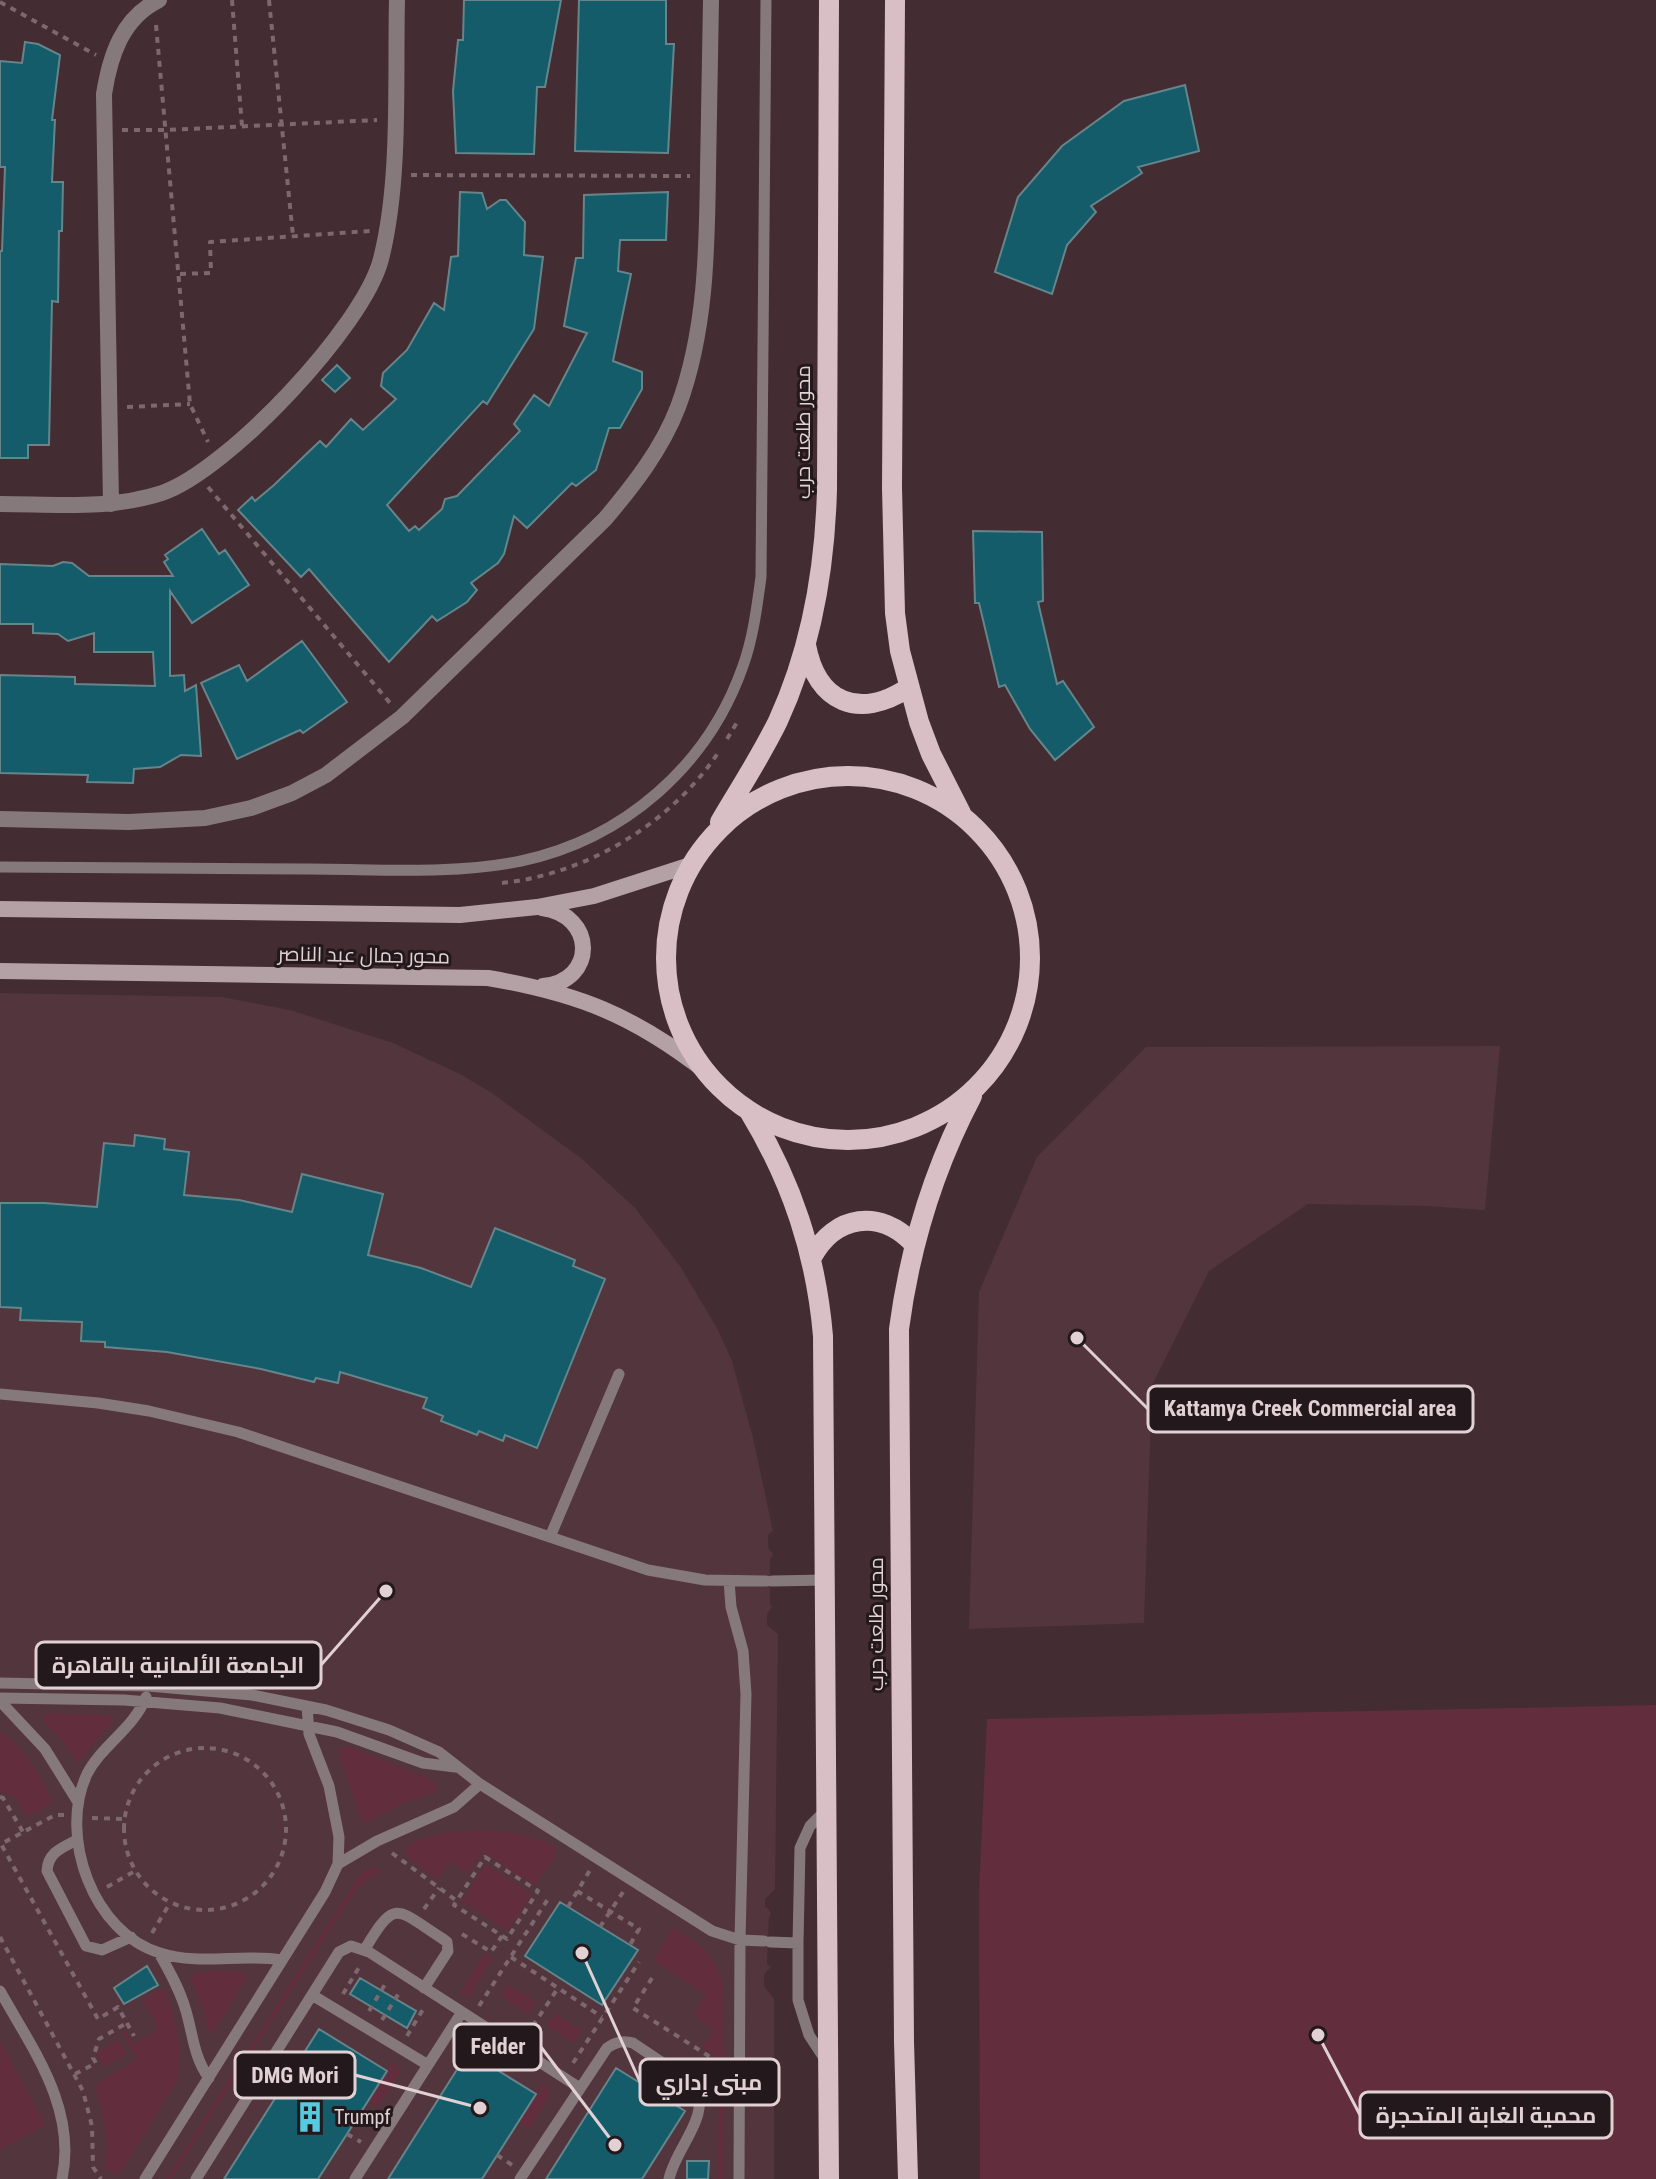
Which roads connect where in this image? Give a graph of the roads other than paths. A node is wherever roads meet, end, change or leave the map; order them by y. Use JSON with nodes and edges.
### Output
{"nodes":[{"id":1,"x":397,"y":0,"type":"edge"},
{"id":2,"x":711,"y":0,"type":"edge"},
{"id":3,"x":766,"y":0,"type":"edge"},
{"id":4,"x":829,"y":0,"type":"edge"},
{"id":5,"x":895,"y":0,"type":"edge"},
{"id":6,"x":157,"y":1,"type":"edge"},
{"id":7,"x":0,"y":504,"type":"edge"},
{"id":8,"x":111,"y":504,"type":"junction"},
{"id":9,"x":806,"y":645,"type":"junction"},
{"id":10,"x":908,"y":688,"type":"junction"},
{"id":11,"x":963,"y":817,"type":"junction"},
{"id":12,"x":0,"y":819,"type":"edge"},
{"id":13,"x":710,"y":838,"type":"junction"},
{"id":14,"x":690,"y":865,"type":"junction"},
{"id":15,"x":0,"y":867,"type":"edge"},
{"id":16,"x":537,"y":907,"type":"junction"},
{"id":17,"x":0,"y":909,"type":"edge"},
{"id":18,"x":0,"y":971,"type":"edge"},
{"id":19,"x":534,"y":986,"type":"junction"},
{"id":20,"x":705,"y":1071,"type":"junction"},
{"id":21,"x":979,"y":1084,"type":"junction"},
{"id":22,"x":749,"y":1111,"type":"junction"},
{"id":23,"x":914,"y":1244,"type":"junction"},
{"id":24,"x":812,"y":1257,"type":"junction"},
{"id":25,"x":619,"y":1374,"type":"dead end"},
{"id":26,"x":0,"y":1394,"type":"edge"},
{"id":27,"x":550,"y":1537,"type":"junction"},
{"id":28,"x":825,"y":1580,"type":"junction"},
{"id":29,"x":729,"y":1581,"type":"junction"},
{"id":30,"x":0,"y":1683,"type":"edge"},
{"id":31,"x":148,"y":1686,"type":"junction"},
{"id":32,"x":0,"y":1699,"type":"edge"},
{"id":33,"x":144,"y":1701,"type":"junction"},
{"id":34,"x":307,"y":1706,"type":"junction"},
{"id":35,"x":307,"y":1725,"type":"junction"},
{"id":36,"x":455,"y":1767,"type":"junction"},
{"id":37,"x":480,"y":1784,"type":"junction"},
{"id":38,"x":78,"y":1802,"type":"junction"},
{"id":39,"x":826,"y":1809,"type":"junction"},
{"id":40,"x":77,"y":1840,"type":"junction"},
{"id":41,"x":338,"y":1864,"type":"junction"},
{"id":42,"x":131,"y":1937,"type":"junction"},
{"id":43,"x":740,"y":1940,"type":"junction"},
{"id":44,"x":798,"y":1943,"type":"junction"},
{"id":45,"x":367,"y":1951,"type":"junction"},
{"id":46,"x":159,"y":1953,"type":"junction"},
{"id":47,"x":282,"y":1960,"type":"junction"},
{"id":48,"x":0,"y":1991,"type":"edge"},
{"id":49,"x":428,"y":1991,"type":"junction"},
{"id":50,"x":312,"y":1995,"type":"junction"},
{"id":51,"x":467,"y":2015,"type":"junction"},
{"id":52,"x":428,"y":2065,"type":"junction"},
{"id":53,"x":828,"y":2065,"type":"junction"},
{"id":54,"x":209,"y":2078,"type":"junction"},
{"id":55,"x":580,"y":2088,"type":"junction"},
{"id":56,"x":62,"y":2179,"type":"edge"},
{"id":57,"x":145,"y":2179,"type":"edge"},
{"id":58,"x":196,"y":2179,"type":"edge"},
{"id":59,"x":355,"y":2179,"type":"edge"},
{"id":60,"x":520,"y":2179,"type":"edge"},
{"id":61,"x":669,"y":2179,"type":"edge"},
{"id":62,"x":739,"y":2179,"type":"edge"},
{"id":63,"x":829,"y":2179,"type":"edge"},
{"id":64,"x":908,"y":2179,"type":"edge"}],
"edges":[{"from":1,"to":8,"type":"street"},
{"from":2,"to":12,"type":"street"},
{"from":3,"to":15,"type":"lane"},
{"from":4,"to":9,"type":"main road","name":"محور طلعت حرب"},
{"from":5,"to":10,"type":"main road"},
{"from":6,"to":8,"type":"street"},
{"from":7,"to":8,"type":"street"},
{"from":9,"to":10,"type":"main road"},
{"from":9,"to":13,"type":"main road","name":"محور طلعت حرب"},
{"from":10,"to":11,"type":"main road"},
{"from":11,"to":13,"type":"main road"},
{"from":11,"to":21,"type":"main road"},
{"from":13,"to":14,"type":"main road"},
{"from":14,"to":16,"type":"main road","name":"محور جمال عبد الناصر"},
{"from":14,"to":20,"type":"main road"},
{"from":16,"to":17,"type":"main road","name":"محور جمال عبد الناصر"},
{"from":16,"to":19,"type":"main road"},
{"from":18,"to":19,"type":"main road","name":"محور جمال عبد الناصر"},
{"from":19,"to":20,"type":"main road","name":"محور جمال عبد الناصر"},
{"from":20,"to":22,"type":"main road"},
{"from":21,"to":22,"type":"main road"},
{"from":21,"to":23,"type":"main road","name":"محور طلعت حرب"},
{"from":22,"to":24,"type":"main road"},
{"from":23,"to":24,"type":"main road"},
{"from":23,"to":64,"type":"main road","name":"محور طلعت حرب"},
{"from":24,"to":28,"type":"main road"},
{"from":25,"to":27,"type":"lane"},
{"from":26,"to":27,"type":"lane"},
{"from":27,"to":29,"type":"lane"},
{"from":28,"to":29,"type":"lane"},
{"from":28,"to":39,"type":"main road"},
{"from":29,"to":43,"type":"lane"},
{"from":30,"to":31,"type":"lane"},
{"from":31,"to":33,"type":"lane"},
{"from":31,"to":34,"type":"lane"},
{"from":32,"to":33,"type":"lane"},
{"from":32,"to":38,"type":"lane"},
{"from":33,"to":35,"type":"lane"},
{"from":33,"to":38,"type":"lane"},
{"from":34,"to":35,"type":"lane"},
{"from":34,"to":36,"type":"lane"},
{"from":35,"to":36,"type":"lane"},
{"from":35,"to":41,"type":"lane"},
{"from":36,"to":37,"type":"lane"},
{"from":37,"to":41,"type":"lane"},
{"from":37,"to":43,"type":"lane"},
{"from":38,"to":40,"type":"lane"},
{"from":39,"to":44,"type":"lane"},
{"from":39,"to":53,"type":"main road"},
{"from":40,"to":42,"type":"lane"},
{"from":40,"to":42,"type":"lane"},
{"from":41,"to":47,"type":"lane"},
{"from":42,"to":46,"type":"lane"},
{"from":43,"to":44,"type":"lane"},
{"from":43,"to":62,"type":"lane"},
{"from":44,"to":53,"type":"lane"},
{"from":45,"to":49,"type":"lane"},
{"from":45,"to":49,"type":"lane"},
{"from":45,"to":50,"type":"lane"},
{"from":46,"to":47,"type":"lane"},
{"from":46,"to":54,"type":"lane"},
{"from":47,"to":54,"type":"lane"},
{"from":48,"to":56,"type":"lane"},
{"from":49,"to":51,"type":"lane"},
{"from":50,"to":52,"type":"lane"},
{"from":50,"to":58,"type":"lane"},
{"from":51,"to":52,"type":"lane"},
{"from":51,"to":55,"type":"lane"},
{"from":52,"to":59,"type":"lane"},
{"from":53,"to":63,"type":"main road"},
{"from":54,"to":57,"type":"lane"},
{"from":55,"to":60,"type":"lane"},
{"from":55,"to":61,"type":"lane"}]}
